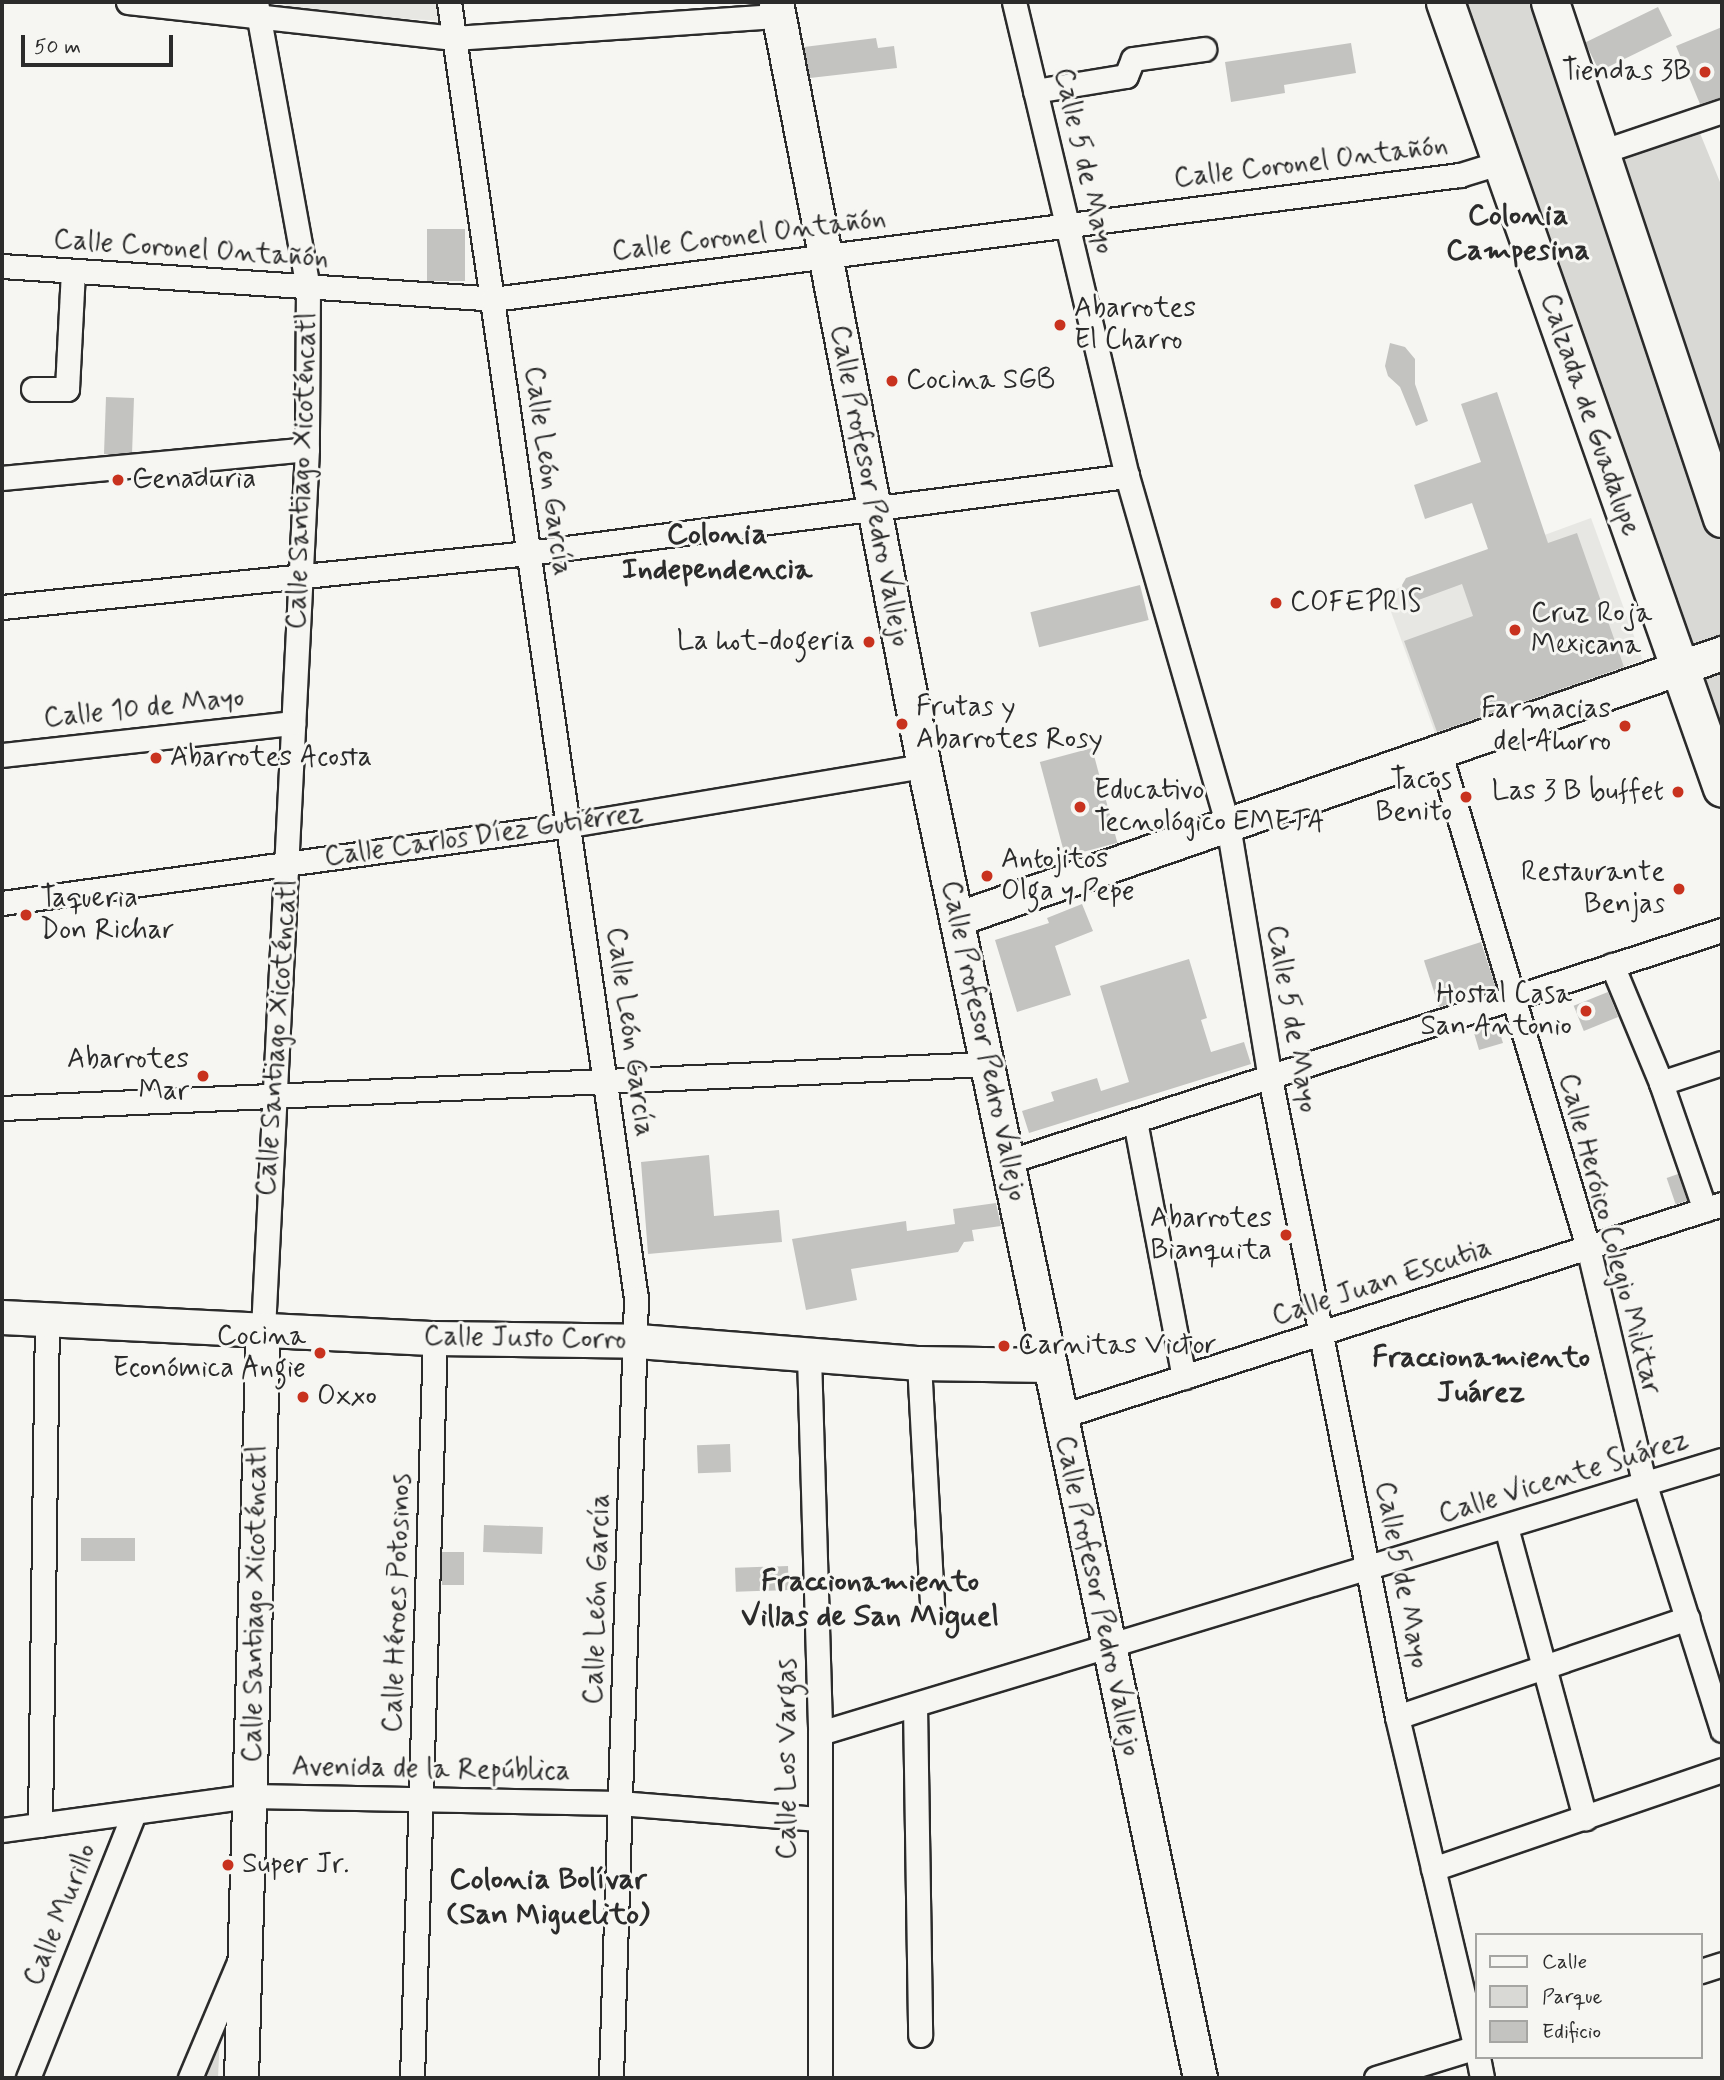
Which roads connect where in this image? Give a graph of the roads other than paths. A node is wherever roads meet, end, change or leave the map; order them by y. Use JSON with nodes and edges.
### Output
{"nodes":[{"id":1,"x":128,"y":2,"type":"edge"},
{"id":2,"x":449,"y":2,"type":"edge"},
{"id":3,"x":1014,"y":2,"type":"edge"},
{"id":4,"x":1445,"y":2,"type":"edge"},
{"id":5,"x":1550,"y":2,"type":"edge"},
{"id":6,"x":777,"y":9,"type":"edge"},
{"id":7,"x":257,"y":11,"type":"edge"},
{"id":8,"x":454,"y":38,"type":"junction"},
{"id":9,"x":1203,"y":49,"type":"dead end"},
{"id":10,"x":1035,"y":91,"type":"junction"},
{"id":11,"x":1722,"y":111,"type":"edge"},
{"id":12,"x":1601,"y":152,"type":"junction"},
{"id":13,"x":1500,"y":163,"type":"junction"},
{"id":14,"x":1067,"y":223,"type":"junction"},
{"id":15,"x":824,"y":258,"type":"junction"},
{"id":16,"x":2,"y":266,"type":"edge"},
{"id":17,"x":73,"y":271,"type":"junction"},
{"id":18,"x":308,"y":288,"type":"junction"},
{"id":19,"x":493,"y":299,"type":"junction"},
{"id":20,"x":33,"y":389,"type":"dead end"},
{"id":21,"x":307,"y":449,"type":"junction"},
{"id":22,"x":1127,"y":477,"type":"junction"},
{"id":23,"x":2,"y":478,"type":"edge"},
{"id":24,"x":875,"y":512,"type":"junction"},
{"id":25,"x":1722,"y":518,"type":"edge"},
{"id":26,"x":527,"y":554,"type":"junction"},
{"id":27,"x":301,"y":576,"type":"junction"},
{"id":28,"x":2,"y":607,"type":"edge"},
{"id":29,"x":1722,"y":653,"type":"edge"},
{"id":30,"x":1677,"y":665,"type":"junction"},
{"id":31,"x":293,"y":723,"type":"junction"},
{"id":32,"x":1440,"y":754,"type":"junction"},
{"id":33,"x":2,"y":755,"type":"edge"},
{"id":34,"x":924,"y":766,"type":"junction"},
{"id":35,"x":1722,"y":788,"type":"edge"},
{"id":36,"x":570,"y":825,"type":"junction"},
{"id":37,"x":1228,"y":825,"type":"junction"},
{"id":38,"x":289,"y":865,"type":"junction"},
{"id":39,"x":2,"y":903,"type":"edge"},
{"id":40,"x":959,"y":918,"type":"junction"},
{"id":41,"x":1722,"y":930,"type":"edge"},
{"id":42,"x":1612,"y":965,"type":"junction"},
{"id":43,"x":1511,"y":999,"type":"junction"},
{"id":44,"x":1722,"y":1063,"type":"edge"},
{"id":45,"x":986,"y":1064,"type":"junction"},
{"id":46,"x":1269,"y":1078,"type":"junction"},
{"id":47,"x":605,"y":1079,"type":"junction"},
{"id":48,"x":1661,"y":1083,"type":"junction"},
{"id":49,"x":273,"y":1097,"type":"junction"},
{"id":50,"x":2,"y":1108,"type":"edge"},
{"id":51,"x":1135,"y":1121,"type":"junction"},
{"id":52,"x":1010,"y":1161,"type":"junction"},
{"id":53,"x":1713,"y":1207,"type":"edge"},
{"id":54,"x":1588,"y":1247,"type":"junction"},
{"id":55,"x":2,"y":1317,"type":"edge"},
{"id":56,"x":47,"y":1319,"type":"junction"},
{"id":57,"x":262,"y":1329,"type":"junction"},
{"id":58,"x":1323,"y":1335,"type":"junction"},
{"id":59,"x":435,"y":1338,"type":"junction"},
{"id":60,"x":638,"y":1341,"type":"junction"},
{"id":61,"x":809,"y":1356,"type":"junction"},
{"id":62,"x":919,"y":1363,"type":"junction"},
{"id":63,"x":1048,"y":1365,"type":"junction"},
{"id":64,"x":1184,"y":1377,"type":"junction"},
{"id":65,"x":1059,"y":1417,"type":"junction"},
{"id":66,"x":1722,"y":1460,"type":"edge"},
{"id":67,"x":1644,"y":1482,"type":"junction"},
{"id":68,"x":1506,"y":1527,"type":"junction"},
{"id":69,"x":1370,"y":1568,"type":"junction"},
{"id":70,"x":933,"y":1606,"type":"dead end"},
{"id":71,"x":1688,"y":1618,"type":"junction"},
{"id":72,"x":1108,"y":1648,"type":"junction"},
{"id":73,"x":1542,"y":1670,"type":"junction"},
{"id":74,"x":915,"y":1705,"type":"junction"},
{"id":75,"x":1397,"y":1717,"type":"junction"},
{"id":76,"x":1722,"y":1730,"type":"edge"},
{"id":77,"x":820,"y":1733,"type":"junction"},
{"id":78,"x":1722,"y":1770,"type":"edge"},
{"id":79,"x":251,"y":1796,"type":"junction"},
{"id":80,"x":422,"y":1802,"type":"junction"},
{"id":81,"x":620,"y":1802,"type":"junction"},
{"id":82,"x":134,"y":1813,"type":"junction"},
{"id":83,"x":818,"y":1818,"type":"junction"},
{"id":84,"x":1585,"y":1818,"type":"junction"},
{"id":85,"x":40,"y":1825,"type":"junction"},
{"id":86,"x":2,"y":1830,"type":"edge"},
{"id":87,"x":1433,"y":1869,"type":"junction"},
{"id":88,"x":243,"y":1953,"type":"junction"},
{"id":89,"x":1722,"y":1964,"type":"edge"},
{"id":90,"x":1703,"y":1970,"type":"edge"},
{"id":91,"x":920,"y":2035,"type":"dead end"},
{"id":92,"x":1476,"y":2048,"type":"edge"},
{"id":93,"x":1476,"y":2052,"type":"edge"},
{"id":94,"x":1478,"y":2059,"type":"edge"},
{"id":95,"x":28,"y":2078,"type":"edge"},
{"id":96,"x":190,"y":2078,"type":"edge"},
{"id":97,"x":241,"y":2078,"type":"edge"},
{"id":98,"x":412,"y":2078,"type":"edge"},
{"id":99,"x":611,"y":2078,"type":"edge"},
{"id":100,"x":820,"y":2078,"type":"edge"},
{"id":101,"x":1200,"y":2078,"type":"edge"},
{"id":102,"x":1376,"y":2078,"type":"edge"},
{"id":103,"x":1482,"y":2078,"type":"edge"}],
"edges":[{"from":1,"to":7,"type":"street"},
{"from":2,"to":8,"type":"street","name":"Calle León García"},
{"from":3,"to":10,"type":"street","name":"Calle 5 de Mayo"},
{"from":4,"to":13,"type":"main road","name":"Calzada de Guadalupe"},
{"from":5,"to":12,"type":"main road"},
{"from":6,"to":8,"type":"street"},
{"from":6,"to":15,"type":"street","name":"Calle Profesor Pedro Vallejo"},
{"from":7,"to":8,"type":"street"},
{"from":7,"to":18,"type":"street","name":"Calle Santiago Xicoténcatl"},
{"from":8,"to":19,"type":"street","name":"Calle León García"},
{"from":9,"to":10,"type":"street"},
{"from":10,"to":14,"type":"street","name":"Calle 5 de Mayo"},
{"from":11,"to":12,"type":"street"},
{"from":12,"to":25,"type":"main road"},
{"from":13,"to":14,"type":"street","name":"Calle Coronel Ontañón"},
{"from":13,"to":30,"type":"main road","name":"Calzada de Guadalupe"},
{"from":14,"to":15,"type":"street","name":"Calle Coronel Ontañón"},
{"from":14,"to":22,"type":"street","name":"Calle 5 de Mayo"},
{"from":15,"to":19,"type":"street","name":"Calle Coronel Ontañón"},
{"from":15,"to":24,"type":"street","name":"Calle Profesor Pedro Vallejo"},
{"from":16,"to":17,"type":"street","name":"Calle Coronel Ontañón"},
{"from":17,"to":18,"type":"street","name":"Calle Coronel Ontañón"},
{"from":17,"to":20,"type":"street"},
{"from":18,"to":19,"type":"street","name":"Calle Coronel Ontañón"},
{"from":18,"to":21,"type":"street","name":"Calle Santiago Xicoténcatl"},
{"from":19,"to":26,"type":"street","name":"Calle León García"},
{"from":21,"to":23,"type":"street"},
{"from":21,"to":27,"type":"street","name":"Calle Santiago Xicoténcatl"},
{"from":22,"to":24,"type":"street"},
{"from":22,"to":37,"type":"street","name":"Calle 5 de Mayo"},
{"from":24,"to":26,"type":"street"},
{"from":24,"to":34,"type":"street","name":"Calle Profesor Pedro Vallejo"},
{"from":26,"to":27,"type":"street"},
{"from":26,"to":36,"type":"street","name":"Calle León García"},
{"from":27,"to":28,"type":"street"},
{"from":27,"to":31,"type":"street","name":"Calle Santiago Xicoténcatl"},
{"from":29,"to":30,"type":"street"},
{"from":30,"to":32,"type":"street"},
{"from":30,"to":35,"type":"main road","name":"Calzada de Guadalupe"},
{"from":31,"to":33,"type":"street","name":"Calle 10 de Mayo"},
{"from":31,"to":38,"type":"street","name":"Calle Santiago Xicoténcatl"},
{"from":32,"to":37,"type":"street"},
{"from":32,"to":43,"type":"street","name":"Calle Heróico Colegio Militar"},
{"from":34,"to":36,"type":"street","name":"Calle Carlos Díez Gutiérrez"},
{"from":34,"to":40,"type":"street","name":"Calle Profesor Pedro Vallejo"},
{"from":36,"to":38,"type":"street","name":"Calle Carlos Díez Gutiérrez"},
{"from":36,"to":47,"type":"street","name":"Calle León García"},
{"from":37,"to":40,"type":"street"},
{"from":37,"to":46,"type":"street","name":"Calle 5 de Mayo"},
{"from":38,"to":39,"type":"street","name":"Calle Carlos Díez Gutiérrez"},
{"from":38,"to":49,"type":"street","name":"Calle Santiago Xicoténcatl"},
{"from":40,"to":45,"type":"street","name":"Calle Profesor Pedro Vallejo"},
{"from":41,"to":42,"type":"street"},
{"from":42,"to":43,"type":"street"},
{"from":42,"to":48,"type":"street"},
{"from":43,"to":46,"type":"street"},
{"from":43,"to":54,"type":"street","name":"Calle Heróico Colegio Militar"},
{"from":44,"to":48,"type":"street"},
{"from":45,"to":47,"type":"street"},
{"from":45,"to":52,"type":"street","name":"Calle Profesor Pedro Vallejo"},
{"from":46,"to":51,"type":"street"},
{"from":46,"to":58,"type":"street","name":"Calle 5 de Mayo"},
{"from":47,"to":49,"type":"street"},
{"from":47,"to":60,"type":"street","name":"Calle León García"},
{"from":48,"to":53,"type":"street"},
{"from":49,"to":50,"type":"street"},
{"from":49,"to":57,"type":"street","name":"Calle Santiago Xicoténcatl"},
{"from":51,"to":52,"type":"street"},
{"from":51,"to":64,"type":"street"},
{"from":52,"to":63,"type":"street","name":"Calle Profesor Pedro Vallejo"},
{"from":53,"to":54,"type":"street","name":"Calle Juan Escutia"},
{"from":54,"to":58,"type":"street","name":"Calle Juan Escutia"},
{"from":54,"to":67,"type":"street","name":"Calle Heróico Colegio Militar"},
{"from":55,"to":56,"type":"street","name":"Calle Justo Corro"},
{"from":56,"to":57,"type":"street","name":"Calle Justo Corro"},
{"from":56,"to":85,"type":"street"},
{"from":57,"to":59,"type":"street","name":"Calle Justo Corro"},
{"from":57,"to":79,"type":"street","name":"Calle Santiago Xicoténcatl"},
{"from":58,"to":64,"type":"street","name":"Calle Juan Escutia"},
{"from":58,"to":69,"type":"street","name":"Calle 5 de Mayo"},
{"from":59,"to":60,"type":"street","name":"Calle Justo Corro"},
{"from":59,"to":80,"type":"street","name":"Calle Héroes Potosinos"},
{"from":60,"to":61,"type":"street","name":"Calle Justo Corro"},
{"from":60,"to":81,"type":"street","name":"Calle León García"},
{"from":61,"to":62,"type":"street","name":"Calle Justo Corro"},
{"from":61,"to":77,"type":"street","name":"Calle Los Vargas"},
{"from":62,"to":63,"type":"street","name":"Calle Justo Corro"},
{"from":62,"to":70,"type":"street"},
{"from":63,"to":65,"type":"street","name":"Calle Profesor Pedro Vallejo"},
{"from":64,"to":65,"type":"street","name":"Calle Juan Escutia"},
{"from":65,"to":72,"type":"street","name":"Calle Profesor Pedro Vallejo"},
{"from":66,"to":67,"type":"street","name":"Calle Vicente Suárez"},
{"from":67,"to":68,"type":"street","name":"Calle Vicente Suárez"},
{"from":67,"to":71,"type":"street","name":"Calle Heróico Colegio Militar"},
{"from":68,"to":69,"type":"street","name":"Calle Vicente Suárez"},
{"from":68,"to":73,"type":"street"},
{"from":69,"to":72,"type":"street","name":"Calle Vicente Suárez"},
{"from":69,"to":75,"type":"street","name":"Calle 5 de Mayo"},
{"from":71,"to":73,"type":"street"},
{"from":71,"to":76,"type":"street","name":"Calle Heróico Colegio Militar"},
{"from":72,"to":74,"type":"street","name":"Calle Vicente Suárez"},
{"from":72,"to":101,"type":"street","name":"Calle Profesor Pedro Vallejo"},
{"from":73,"to":75,"type":"street"},
{"from":73,"to":84,"type":"street"},
{"from":74,"to":77,"type":"street","name":"Calle Vicente Suárez"},
{"from":74,"to":91,"type":"street"},
{"from":75,"to":87,"type":"street","name":"Calle 5 de Mayo"},
{"from":77,"to":83,"type":"street","name":"Calle Los Vargas"},
{"from":78,"to":84,"type":"street"},
{"from":79,"to":80,"type":"street","name":"Avenida de la República"},
{"from":79,"to":82,"type":"street","name":"Avenida de la República"},
{"from":79,"to":88,"type":"street","name":"Calle Santiago Xicoténcatl"},
{"from":80,"to":81,"type":"street","name":"Avenida de la República"},
{"from":80,"to":98,"type":"street","name":"Calle Héroes Potosinos"},
{"from":81,"to":83,"type":"street","name":"Avenida de la República"},
{"from":81,"to":99,"type":"street","name":"Calle León García"},
{"from":82,"to":85,"type":"street","name":"Avenida de la República"},
{"from":82,"to":95,"type":"street","name":"Calle Murillo"},
{"from":83,"to":100,"type":"street","name":"Calle Los Vargas"},
{"from":84,"to":87,"type":"street"},
{"from":85,"to":86,"type":"street","name":"Avenida de la República"},
{"from":87,"to":92,"type":"street","name":"Calle 5 de Mayo"},
{"from":88,"to":96,"type":"street"},
{"from":88,"to":97,"type":"street","name":"Calle Santiago Xicoténcatl"},
{"from":89,"to":90,"type":"street"},
{"from":93,"to":102,"type":"street"},
{"from":94,"to":103,"type":"street","name":"Calle 5 de Mayo"}]}
